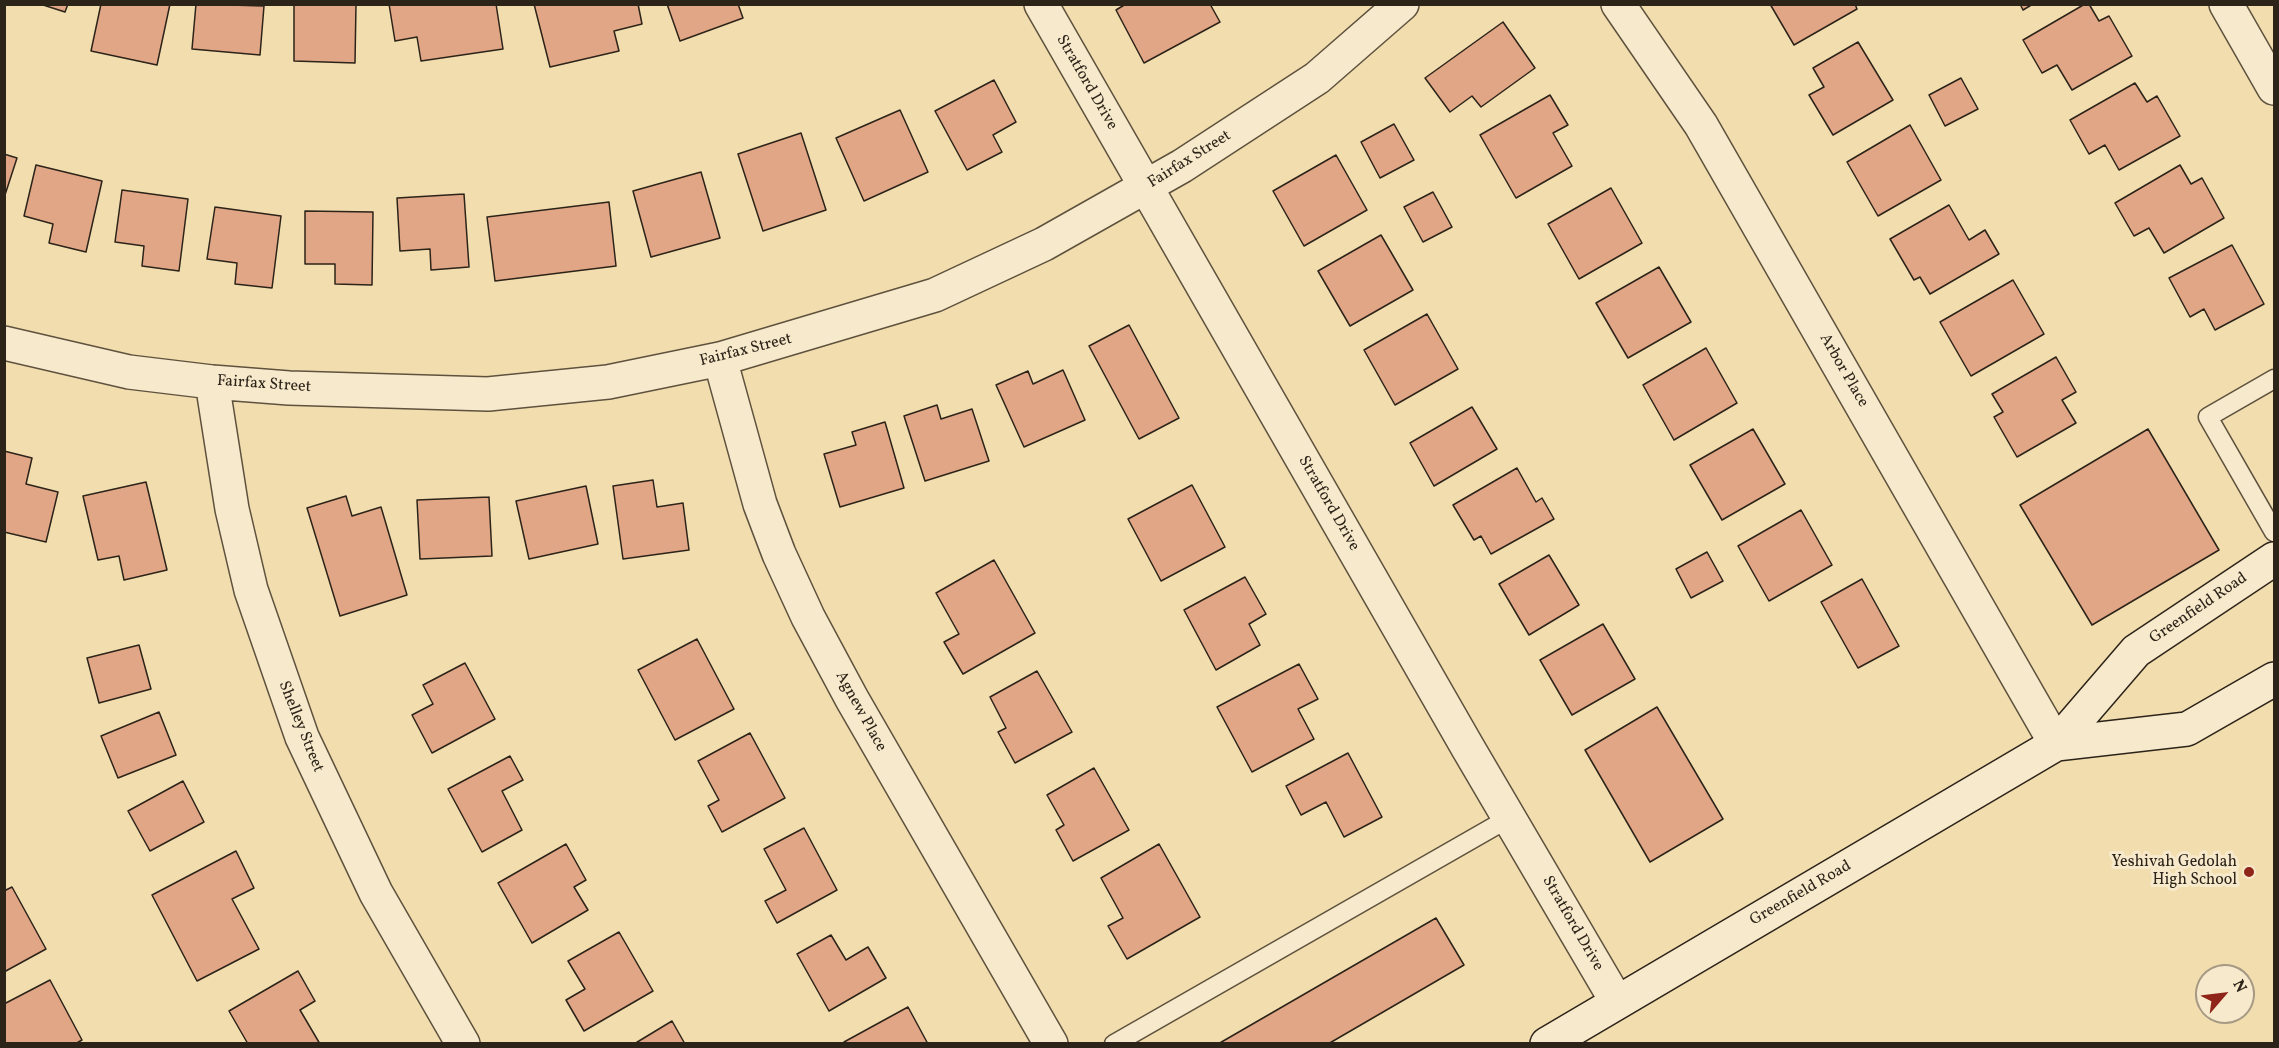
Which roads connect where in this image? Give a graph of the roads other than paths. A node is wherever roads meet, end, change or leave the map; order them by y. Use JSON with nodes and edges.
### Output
{"nodes":[{"id":1,"x":1041,"y":4,"type":"edge"},
{"id":2,"x":1402,"y":4,"type":"edge"},
{"id":3,"x":1618,"y":4,"type":"edge"},
{"id":4,"x":2226,"y":4,"type":"edge"},
{"id":5,"x":2274,"y":88,"type":"edge"},
{"id":6,"x":1146,"y":187,"type":"junction"},
{"id":7,"x":4,"y":344,"type":"edge"},
{"id":8,"x":720,"y":359,"type":"junction"},
{"id":9,"x":2274,"y":379,"type":"edge"},
{"id":10,"x":212,"y":382,"type":"junction"},
{"id":11,"x":2274,"y":532,"type":"edge"},
{"id":12,"x":2274,"y":559,"type":"edge"},
{"id":13,"x":2274,"y":679,"type":"edge"},
{"id":14,"x":2055,"y":744,"type":"junction"},
{"id":15,"x":1509,"y":818,"type":"junction"},
{"id":16,"x":1617,"y":1002,"type":"junction"},
{"id":17,"x":464,"y":1044,"type":"edge"},
{"id":18,"x":1051,"y":1044,"type":"edge"},
{"id":19,"x":1114,"y":1044,"type":"edge"},
{"id":20,"x":1547,"y":1044,"type":"edge"}],
"edges":[{"from":1,"to":6,"type":"street","name":"Stratford Drive"},
{"from":2,"to":6,"type":"street","name":"Fairfax Street"},
{"from":3,"to":14,"type":"street","name":"Arbor Place"},
{"from":4,"to":5,"type":"street"},
{"from":6,"to":8,"type":"street","name":"Fairfax Street"},
{"from":6,"to":15,"type":"street","name":"Stratford Drive"},
{"from":7,"to":10,"type":"street","name":"Fairfax Street"},
{"from":8,"to":10,"type":"street","name":"Fairfax Street"},
{"from":8,"to":18,"type":"street","name":"Agnew Place"},
{"from":9,"to":11,"type":"lane"},
{"from":10,"to":17,"type":"street","name":"Shelley Street"},
{"from":12,"to":14,"type":"street","name":"Greenfield Road"},
{"from":13,"to":14,"type":"street","name":"Greenfield Road"},
{"from":14,"to":16,"type":"street","name":"Greenfield Road"},
{"from":15,"to":16,"type":"street","name":"Stratford Drive"},
{"from":15,"to":19,"type":"lane"},
{"from":16,"to":20,"type":"street","name":"Greenfield Road"}]}
